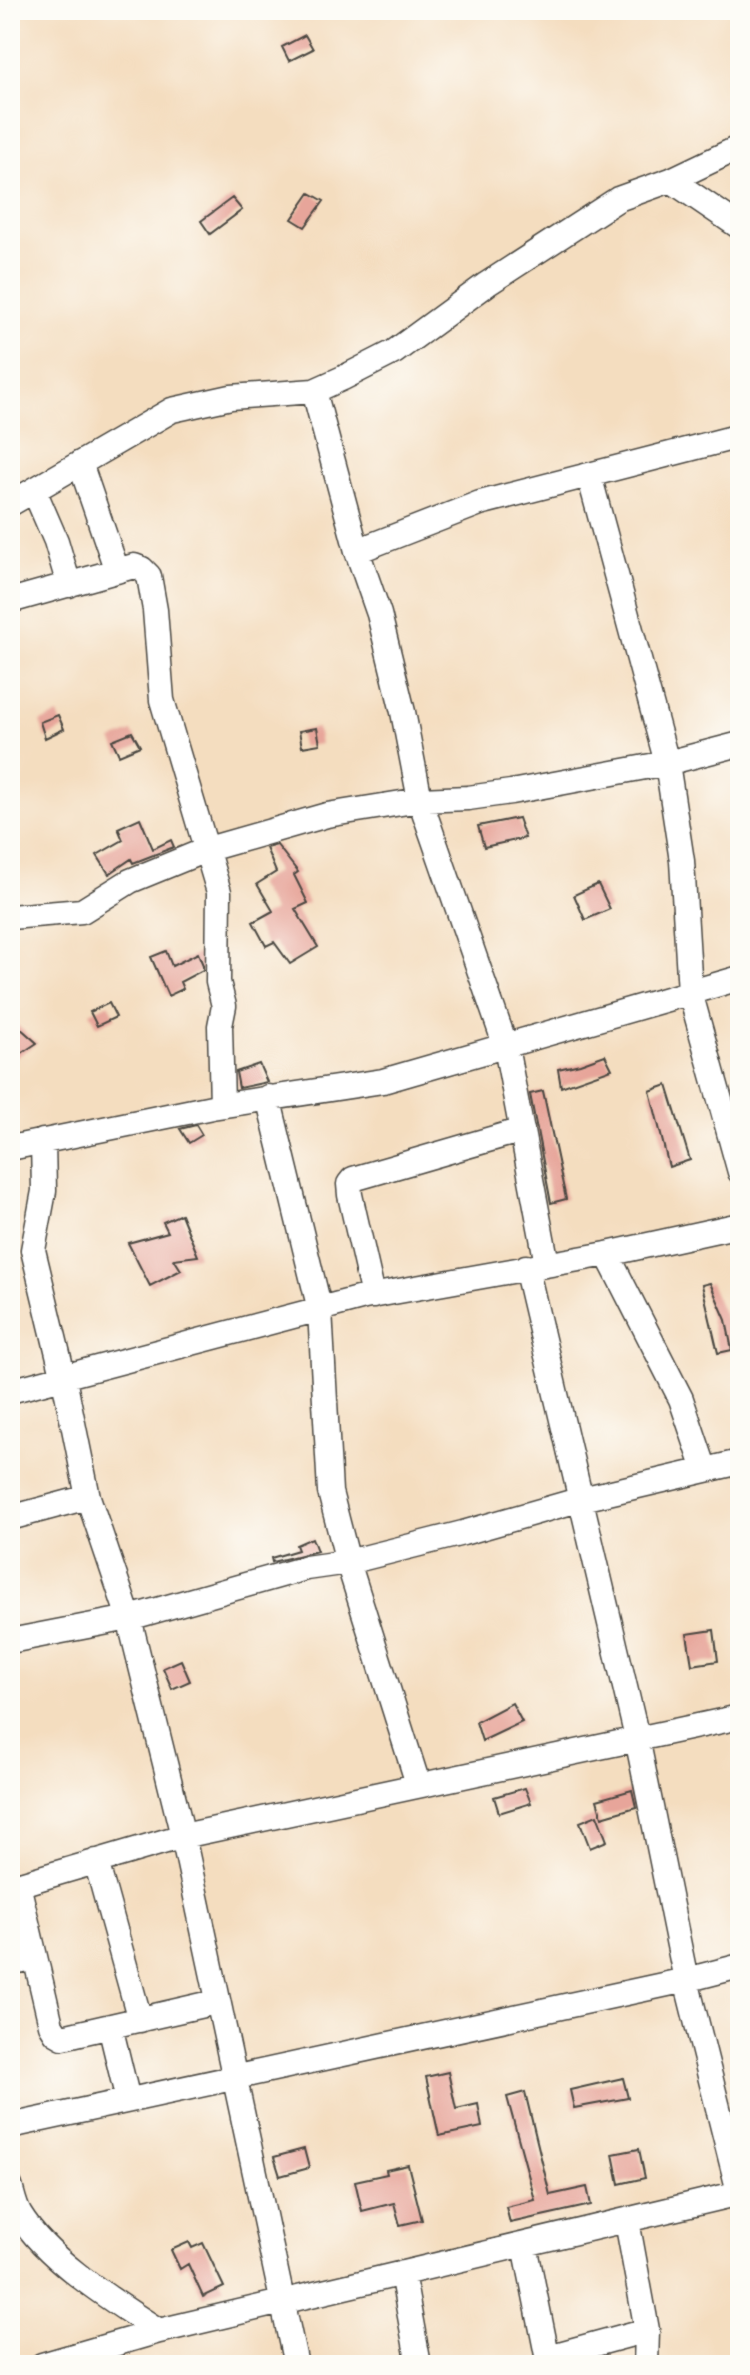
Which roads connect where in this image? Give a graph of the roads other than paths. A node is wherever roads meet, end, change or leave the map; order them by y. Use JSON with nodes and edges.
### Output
{"nodes":[{"id":1,"x":740,"y":147,"type":"edge"},
{"id":2,"x":671,"y":180,"type":"junction"},
{"id":3,"x":740,"y":227,"type":"edge"},
{"id":4,"x":314,"y":391,"type":"junction"},
{"id":5,"x":740,"y":436,"type":"edge"},
{"id":6,"x":80,"y":463,"type":"junction"},
{"id":7,"x":589,"y":475,"type":"junction"},
{"id":8,"x":34,"y":490,"type":"junction"},
{"id":9,"x":10,"y":504,"type":"edge"},
{"id":10,"x":357,"y":551,"type":"junction"},
{"id":11,"x":117,"y":571,"type":"junction"},
{"id":12,"x":69,"y":585,"type":"junction"},
{"id":13,"x":10,"y":601,"type":"edge"},
{"id":14,"x":740,"y":744,"type":"edge"},
{"id":15,"x":667,"y":763,"type":"junction"},
{"id":16,"x":420,"y":800,"type":"junction"},
{"id":17,"x":208,"y":849,"type":"junction"},
{"id":18,"x":10,"y":917,"type":"edge"},
{"id":19,"x":740,"y":978,"type":"edge"},
{"id":20,"x":690,"y":992,"type":"junction"},
{"id":21,"x":506,"y":1047,"type":"junction"},
{"id":22,"x":268,"y":1097,"type":"junction"},
{"id":23,"x":222,"y":1105,"type":"junction"},
{"id":24,"x":522,"y":1130,"type":"junction"},
{"id":25,"x":43,"y":1141,"type":"junction"},
{"id":26,"x":10,"y":1148,"type":"edge"},
{"id":27,"x":740,"y":1172,"type":"edge"},
{"id":28,"x":740,"y":1225,"type":"edge"},
{"id":29,"x":607,"y":1254,"type":"junction"},
{"id":30,"x":536,"y":1266,"type":"junction"},
{"id":31,"x":373,"y":1296,"type":"junction"},
{"id":32,"x":320,"y":1310,"type":"junction"},
{"id":33,"x":64,"y":1379,"type":"junction"},
{"id":34,"x":10,"y":1391,"type":"edge"},
{"id":35,"x":740,"y":1462,"type":"edge"},
{"id":36,"x":705,"y":1470,"type":"junction"},
{"id":37,"x":88,"y":1497,"type":"junction"},
{"id":38,"x":582,"y":1499,"type":"junction"},
{"id":39,"x":10,"y":1518,"type":"edge"},
{"id":40,"x":348,"y":1562,"type":"junction"},
{"id":41,"x":129,"y":1618,"type":"junction"},
{"id":42,"x":10,"y":1641,"type":"edge"},
{"id":43,"x":740,"y":1717,"type":"edge"},
{"id":44,"x":637,"y":1738,"type":"junction"},
{"id":45,"x":418,"y":1784,"type":"junction"},
{"id":46,"x":183,"y":1836,"type":"junction"},
{"id":47,"x":96,"y":1861,"type":"junction"},
{"id":48,"x":14,"y":1886,"type":"edge"},
{"id":49,"x":35,"y":1957,"type":"junction"},
{"id":50,"x":10,"y":1963,"type":"edge"},
{"id":51,"x":740,"y":1966,"type":"edge"},
{"id":52,"x":686,"y":1980,"type":"junction"},
{"id":53,"x":216,"y":2002,"type":"junction"},
{"id":54,"x":140,"y":2020,"type":"junction"},
{"id":55,"x":110,"y":2026,"type":"junction"},
{"id":56,"x":233,"y":2078,"type":"junction"},
{"id":57,"x":128,"y":2100,"type":"junction"},
{"id":58,"x":10,"y":2126,"type":"edge"},
{"id":59,"x":10,"y":2186,"type":"edge"},
{"id":60,"x":740,"y":2195,"type":"edge"},
{"id":61,"x":14,"y":2214,"type":"edge"},
{"id":62,"x":627,"y":2221,"type":"junction"},
{"id":63,"x":525,"y":2245,"type":"junction"},
{"id":64,"x":402,"y":2273,"type":"junction"},
{"id":65,"x":284,"y":2302,"type":"junction"},
{"id":66,"x":647,"y":2330,"type":"junction"},
{"id":67,"x":159,"y":2331,"type":"junction"},
{"id":68,"x":548,"y":2361,"type":"edge"},
{"id":69,"x":44,"y":2365,"type":"edge"},
{"id":70,"x":296,"y":2365,"type":"edge"},
{"id":71,"x":419,"y":2365,"type":"edge"},
{"id":72,"x":646,"y":2365,"type":"edge"}],
"edges":[{"from":1,"to":2,"type":"street"},
{"from":2,"to":3,"type":"street"},
{"from":2,"to":4,"type":"street"},
{"from":4,"to":6,"type":"street"},
{"from":4,"to":10,"type":"street"},
{"from":5,"to":7,"type":"street"},
{"from":6,"to":8,"type":"street"},
{"from":6,"to":11,"type":"street"},
{"from":7,"to":10,"type":"street"},
{"from":7,"to":15,"type":"street"},
{"from":8,"to":9,"type":"street"},
{"from":8,"to":12,"type":"street"},
{"from":10,"to":16,"type":"street"},
{"from":11,"to":12,"type":"street"},
{"from":11,"to":17,"type":"street"},
{"from":12,"to":13,"type":"street"},
{"from":14,"to":15,"type":"street"},
{"from":15,"to":16,"type":"street"},
{"from":15,"to":20,"type":"street"},
{"from":16,"to":17,"type":"street"},
{"from":16,"to":21,"type":"street"},
{"from":17,"to":18,"type":"street"},
{"from":17,"to":23,"type":"street"},
{"from":19,"to":20,"type":"street"},
{"from":20,"to":21,"type":"street"},
{"from":20,"to":27,"type":"street"},
{"from":21,"to":22,"type":"street"},
{"from":21,"to":24,"type":"street"},
{"from":22,"to":23,"type":"street"},
{"from":22,"to":32,"type":"street"},
{"from":23,"to":25,"type":"street"},
{"from":24,"to":30,"type":"street"},
{"from":24,"to":31,"type":"street"},
{"from":25,"to":26,"type":"street"},
{"from":25,"to":33,"type":"street"},
{"from":28,"to":29,"type":"street"},
{"from":29,"to":30,"type":"street"},
{"from":29,"to":36,"type":"street"},
{"from":30,"to":31,"type":"street"},
{"from":30,"to":38,"type":"street"},
{"from":31,"to":32,"type":"street"},
{"from":32,"to":33,"type":"street"},
{"from":32,"to":40,"type":"street"},
{"from":33,"to":34,"type":"street"},
{"from":33,"to":37,"type":"street"},
{"from":35,"to":36,"type":"street"},
{"from":36,"to":38,"type":"street"},
{"from":37,"to":39,"type":"street"},
{"from":37,"to":41,"type":"street"},
{"from":38,"to":40,"type":"street"},
{"from":38,"to":44,"type":"street"},
{"from":40,"to":41,"type":"street"},
{"from":40,"to":45,"type":"street"},
{"from":41,"to":42,"type":"street"},
{"from":41,"to":46,"type":"street"},
{"from":43,"to":44,"type":"street"},
{"from":44,"to":45,"type":"street"},
{"from":44,"to":52,"type":"street"},
{"from":45,"to":46,"type":"street"},
{"from":46,"to":47,"type":"street"},
{"from":46,"to":53,"type":"street"},
{"from":47,"to":48,"type":"street"},
{"from":47,"to":54,"type":"street"},
{"from":48,"to":49,"type":"street"},
{"from":49,"to":50,"type":"street"},
{"from":49,"to":55,"type":"street"},
{"from":51,"to":52,"type":"street"},
{"from":52,"to":56,"type":"street"},
{"from":52,"to":60,"type":"street"},
{"from":53,"to":54,"type":"street"},
{"from":53,"to":56,"type":"street"},
{"from":54,"to":55,"type":"street"},
{"from":55,"to":57,"type":"street"},
{"from":56,"to":57,"type":"street"},
{"from":56,"to":65,"type":"street"},
{"from":57,"to":58,"type":"street"},
{"from":59,"to":61,"type":"street"},
{"from":60,"to":62,"type":"street"},
{"from":61,"to":67,"type":"street"},
{"from":62,"to":63,"type":"street"},
{"from":62,"to":66,"type":"street"},
{"from":63,"to":64,"type":"street"},
{"from":63,"to":68,"type":"street"},
{"from":64,"to":65,"type":"street"},
{"from":64,"to":71,"type":"street"},
{"from":65,"to":67,"type":"street"},
{"from":65,"to":70,"type":"street"},
{"from":66,"to":68,"type":"street"},
{"from":66,"to":72,"type":"street"},
{"from":67,"to":69,"type":"street"}]}
